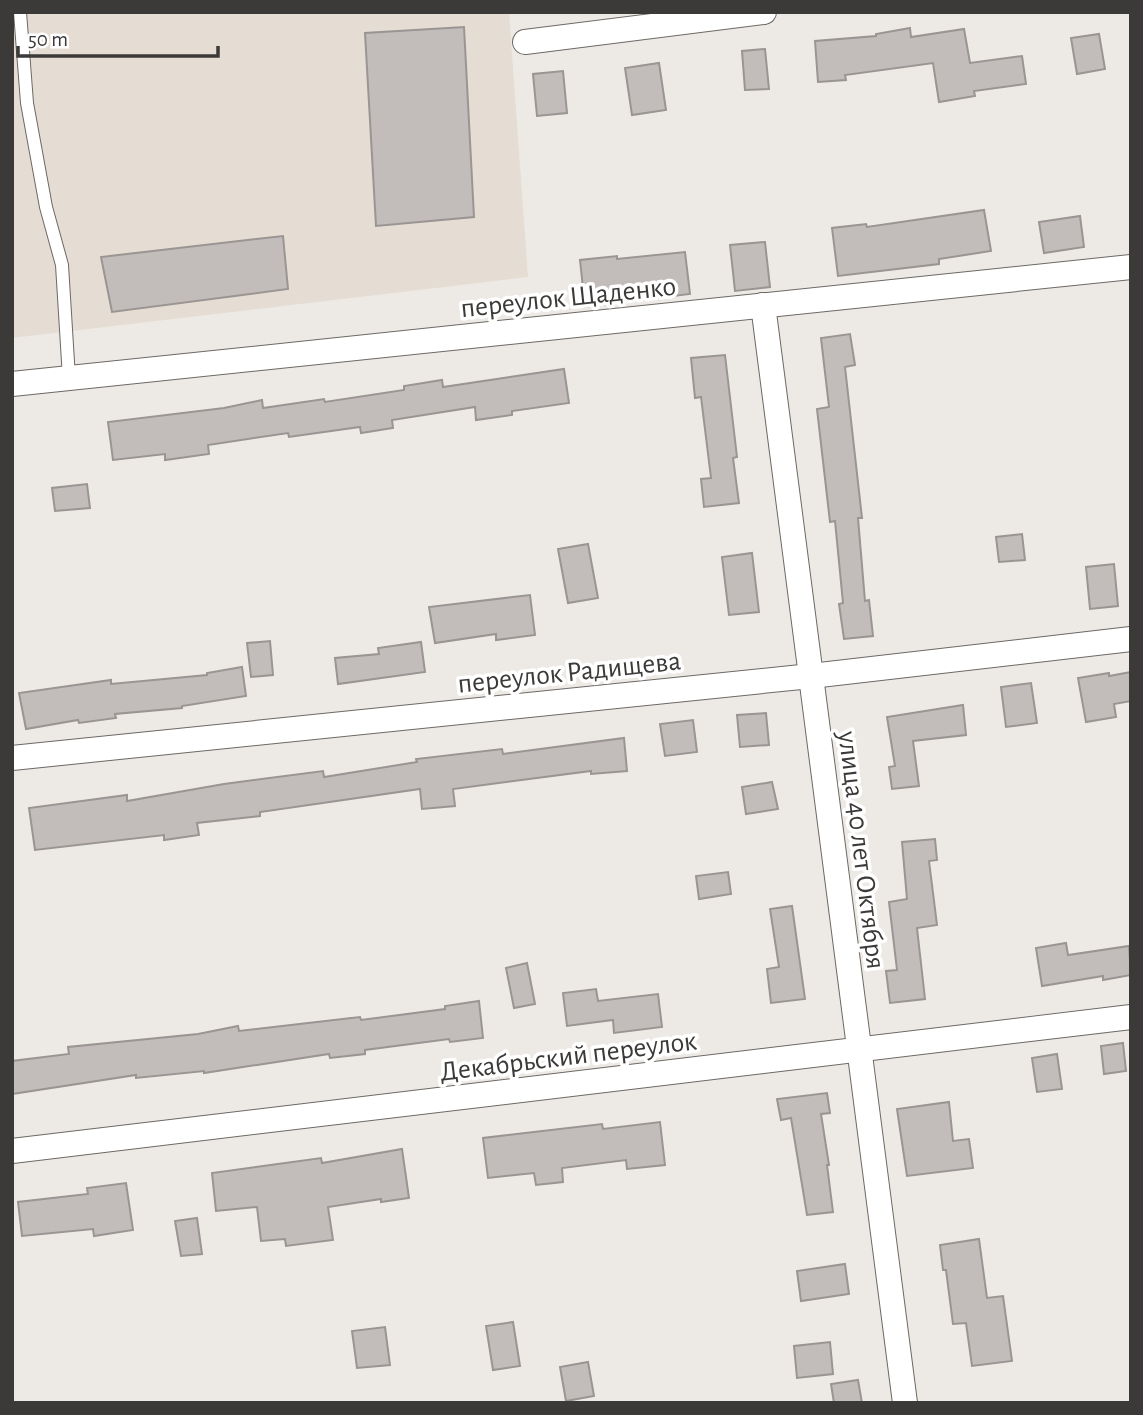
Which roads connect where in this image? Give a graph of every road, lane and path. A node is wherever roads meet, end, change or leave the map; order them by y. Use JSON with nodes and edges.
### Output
{"nodes":[{"id":1,"x":20,"y":12,"type":"edge"},
{"id":2,"x":764,"y":12,"type":"edge"},
{"id":3,"x":525,"y":42,"type":"dead end"},
{"id":4,"x":1131,"y":267,"type":"edge"},
{"id":5,"x":763,"y":305,"type":"junction"},
{"id":6,"x":69,"y":378,"type":"junction"},
{"id":7,"x":12,"y":384,"type":"edge"},
{"id":8,"x":1131,"y":639,"type":"edge"},
{"id":9,"x":811,"y":676,"type":"junction"},
{"id":10,"x":12,"y":758,"type":"edge"},
{"id":11,"x":1131,"y":1017,"type":"edge"},
{"id":12,"x":859,"y":1050,"type":"junction"},
{"id":13,"x":12,"y":1151,"type":"edge"},
{"id":14,"x":905,"y":1403,"type":"edge"}],
"edges":[{"from":1,"to":6,"type":"lane"},
{"from":2,"to":3,"type":"street"},
{"from":4,"to":5,"type":"street","name":"переулок Щаденко"},
{"from":5,"to":6,"type":"street","name":"переулок Щаденко"},
{"from":5,"to":9,"type":"street","name":"улица 40 лет Октября"},
{"from":6,"to":7,"type":"street","name":"переулок Щаденко"},
{"from":8,"to":9,"type":"street","name":"переулок Радищева"},
{"from":9,"to":10,"type":"street","name":"переулок Радищева"},
{"from":9,"to":12,"type":"street","name":"улица 40 лет Октября"},
{"from":11,"to":12,"type":"street","name":"Декабрьский переулок"},
{"from":12,"to":13,"type":"street","name":"Декабрьский переулок"},
{"from":12,"to":14,"type":"street","name":"улица 40 лет Октября"}]}
